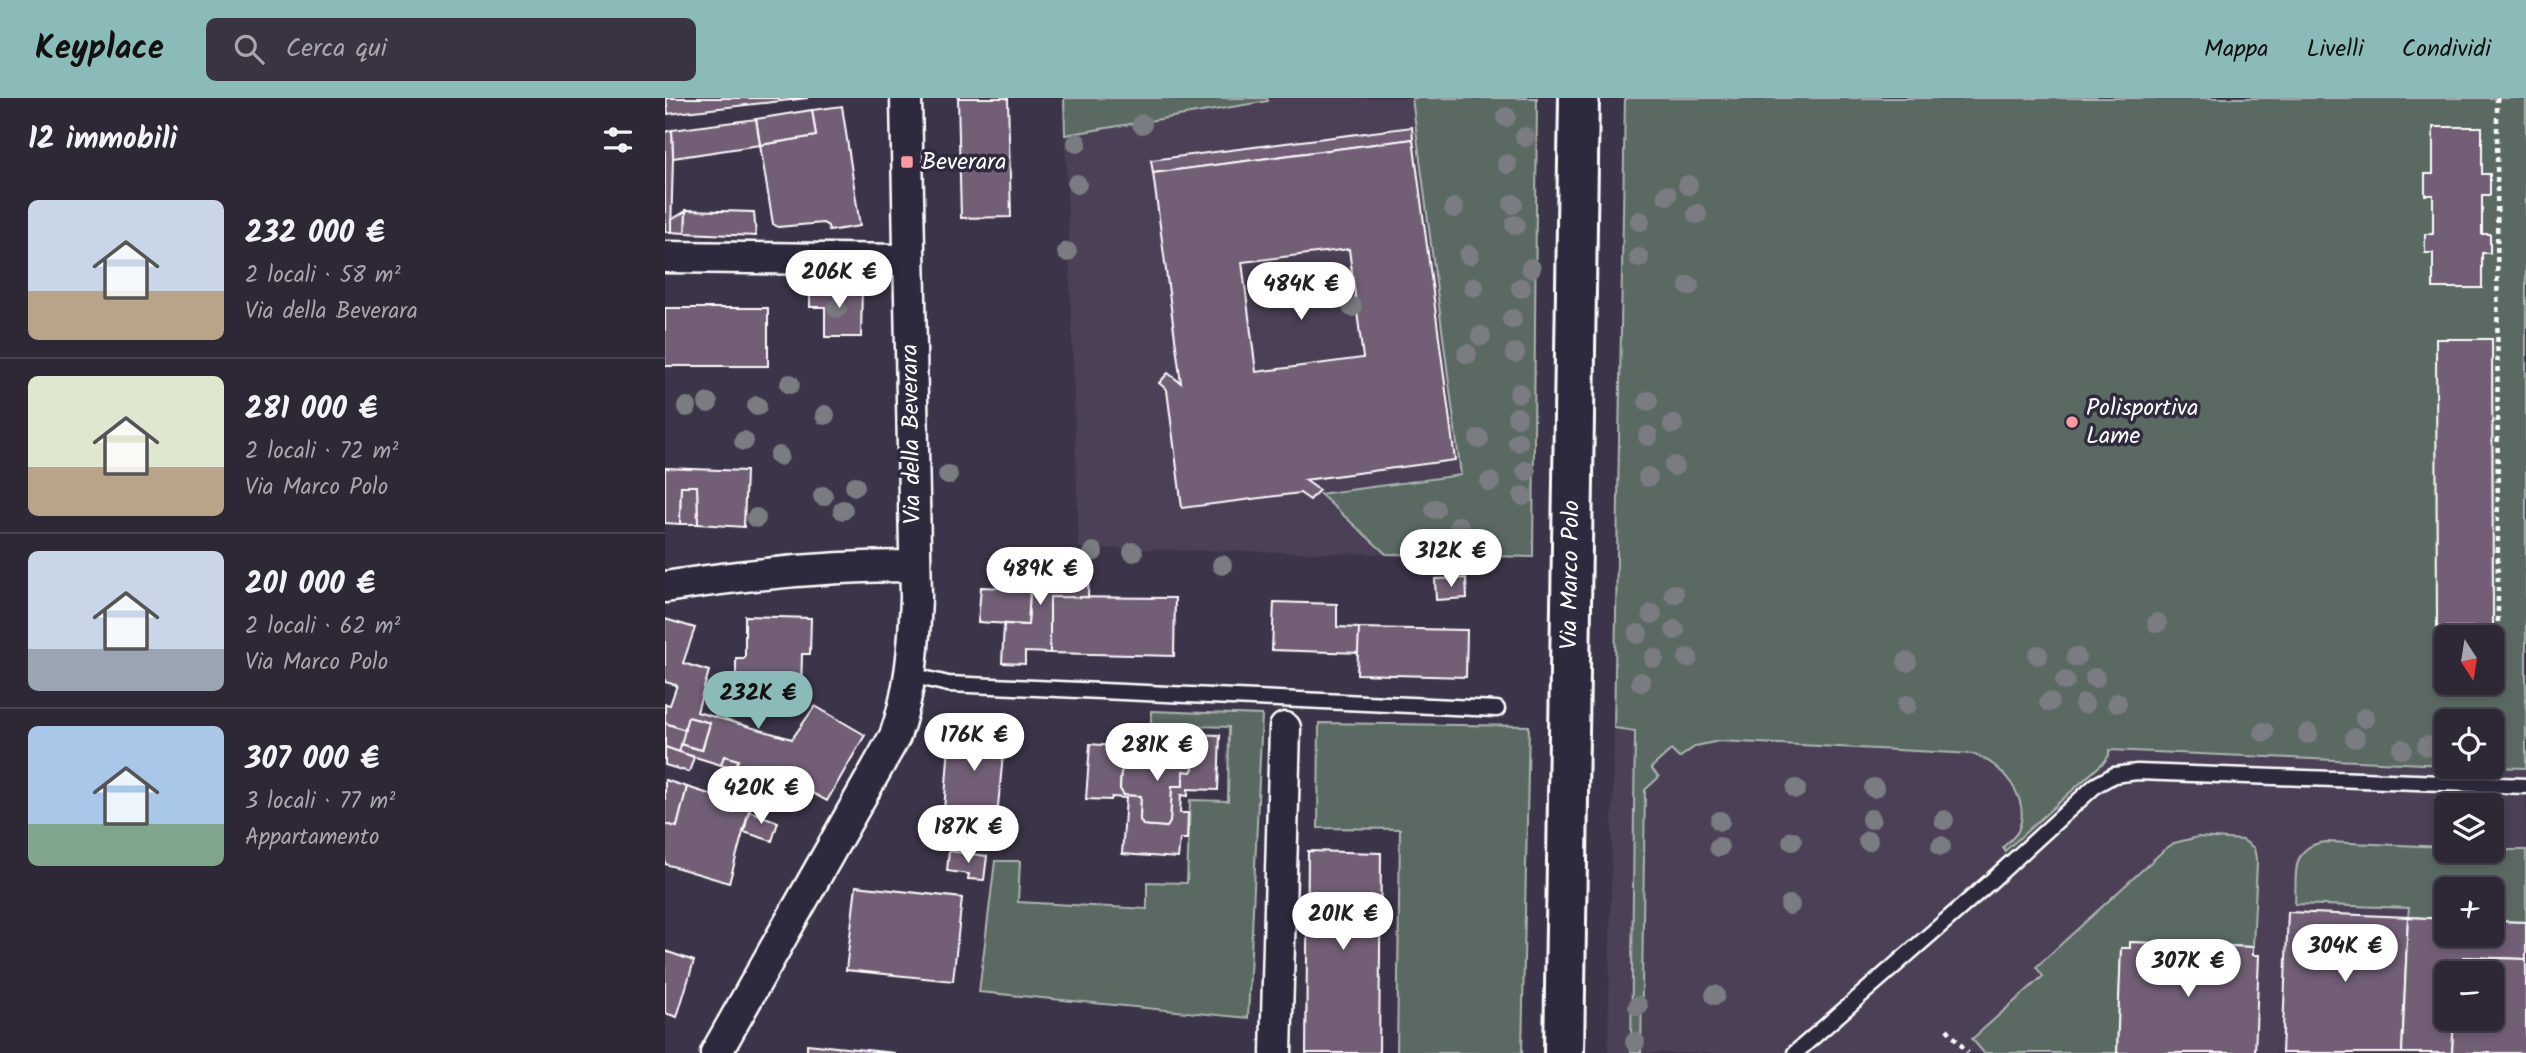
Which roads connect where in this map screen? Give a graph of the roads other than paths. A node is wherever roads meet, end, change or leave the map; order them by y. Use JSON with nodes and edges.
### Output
{"nodes":[{"id":1,"x":905,"y":98,"type":"edge"},
{"id":2,"x":1579,"y":98,"type":"edge"},
{"id":3,"x":665,"y":257,"type":"edge"},
{"id":4,"x":908,"y":260,"type":"junction"},
{"id":5,"x":915,"y":566,"type":"junction"},
{"id":6,"x":665,"y":587,"type":"edge"},
{"id":7,"x":911,"y":675,"type":"junction"},
{"id":8,"x":1497,"y":709,"type":"dead end"},
{"id":9,"x":1285,"y":728,"type":"dead end"},
{"id":10,"x":2526,"y":786,"type":"edge"},
{"id":11,"x":716,"y":1053,"type":"edge"},
{"id":12,"x":1276,"y":1053,"type":"edge"},
{"id":13,"x":1564,"y":1053,"type":"edge"},
{"id":14,"x":1795,"y":1053,"type":"edge"}],
"edges":[{"from":1,"to":4,"type":"street","name":"Via della Beverara"},
{"from":2,"to":13,"type":"main road","name":"Via Marco Polo"},
{"from":3,"to":4,"type":"street"},
{"from":4,"to":5,"type":"street","name":"Via della Beverara"},
{"from":5,"to":6,"type":"street"},
{"from":5,"to":7,"type":"street","name":"Via della Beverara"},
{"from":7,"to":8,"type":"lane"},
{"from":7,"to":11,"type":"street","name":"Via della Beverara"},
{"from":9,"to":12,"type":"street"},
{"from":10,"to":14,"type":"lane"}]}
